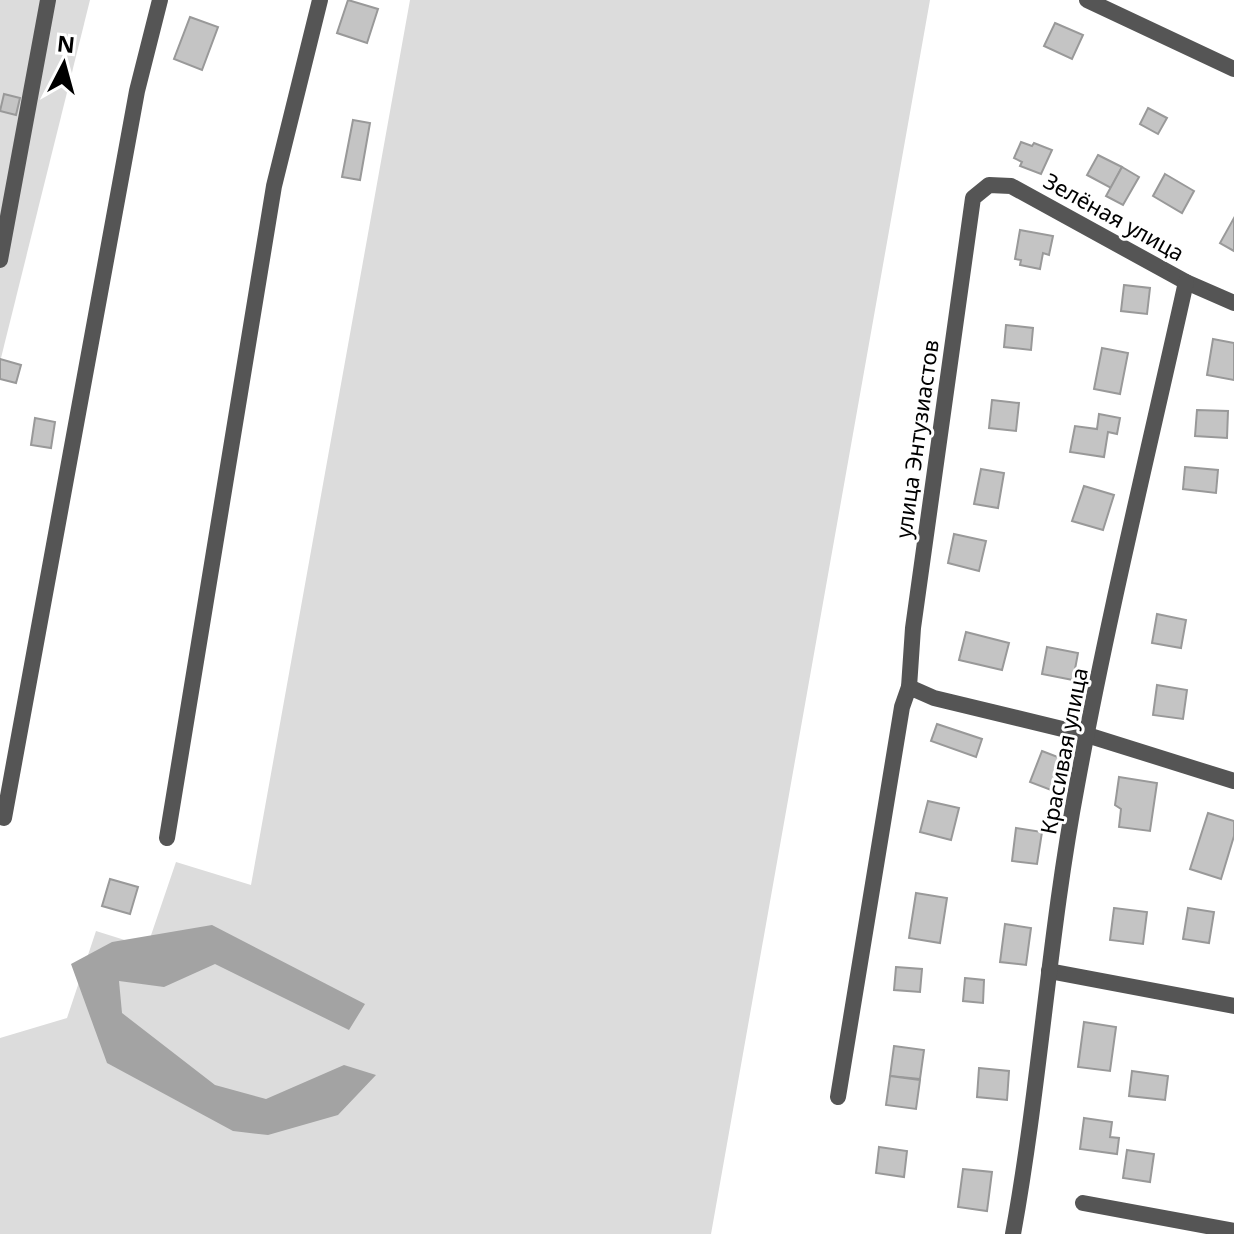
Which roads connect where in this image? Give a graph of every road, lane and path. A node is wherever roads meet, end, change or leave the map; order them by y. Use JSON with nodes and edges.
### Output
{"nodes":[{"id":1,"x":48,"y":0,"type":"edge"},
{"id":2,"x":160,"y":0,"type":"edge"},
{"id":3,"x":320,"y":0,"type":"edge"},
{"id":4,"x":1087,"y":0,"type":"edge"},
{"id":5,"x":1234,"y":69,"type":"edge"},
{"id":6,"x":973,"y":198,"type":"joint"},
{"id":7,"x":0,"y":260,"type":"edge"},
{"id":8,"x":1186,"y":282,"type":"junction"},
{"id":9,"x":1234,"y":303,"type":"edge"},
{"id":10,"x":909,"y":687,"type":"junction"},
{"id":11,"x":1087,"y":735,"type":"junction"},
{"id":12,"x":1234,"y":781,"type":"edge"},
{"id":13,"x":4,"y":818,"type":"dead end"},
{"id":14,"x":167,"y":838,"type":"dead end"},
{"id":15,"x":1049,"y":971,"type":"junction"},
{"id":16,"x":1234,"y":1006,"type":"edge"},
{"id":17,"x":838,"y":1097,"type":"dead end"},
{"id":18,"x":1083,"y":1203,"type":"dead end"},
{"id":19,"x":1234,"y":1231,"type":"edge"},
{"id":20,"x":1013,"y":1234,"type":"edge"}],
"edges":[{"from":1,"to":7,"type":"street"},
{"from":2,"to":13,"type":"street"},
{"from":3,"to":14,"type":"street"},
{"from":4,"to":5,"type":"street"},
{"from":6,"to":8,"type":"street","name":"Зелёная улица"},
{"from":6,"to":10,"type":"street","name":"улица Энтузиастов"},
{"from":8,"to":9,"type":"street","name":"Зелёная улица"},
{"from":8,"to":11,"type":"street","name":"Красивая улица"},
{"from":10,"to":11,"type":"street"},
{"from":10,"to":17,"type":"street","name":"улица Энтузиастов"},
{"from":11,"to":12,"type":"street"},
{"from":11,"to":15,"type":"street","name":"Красивая улица"},
{"from":15,"to":16,"type":"street"},
{"from":15,"to":20,"type":"street","name":"Красивая улица"},
{"from":18,"to":19,"type":"street"}]}
